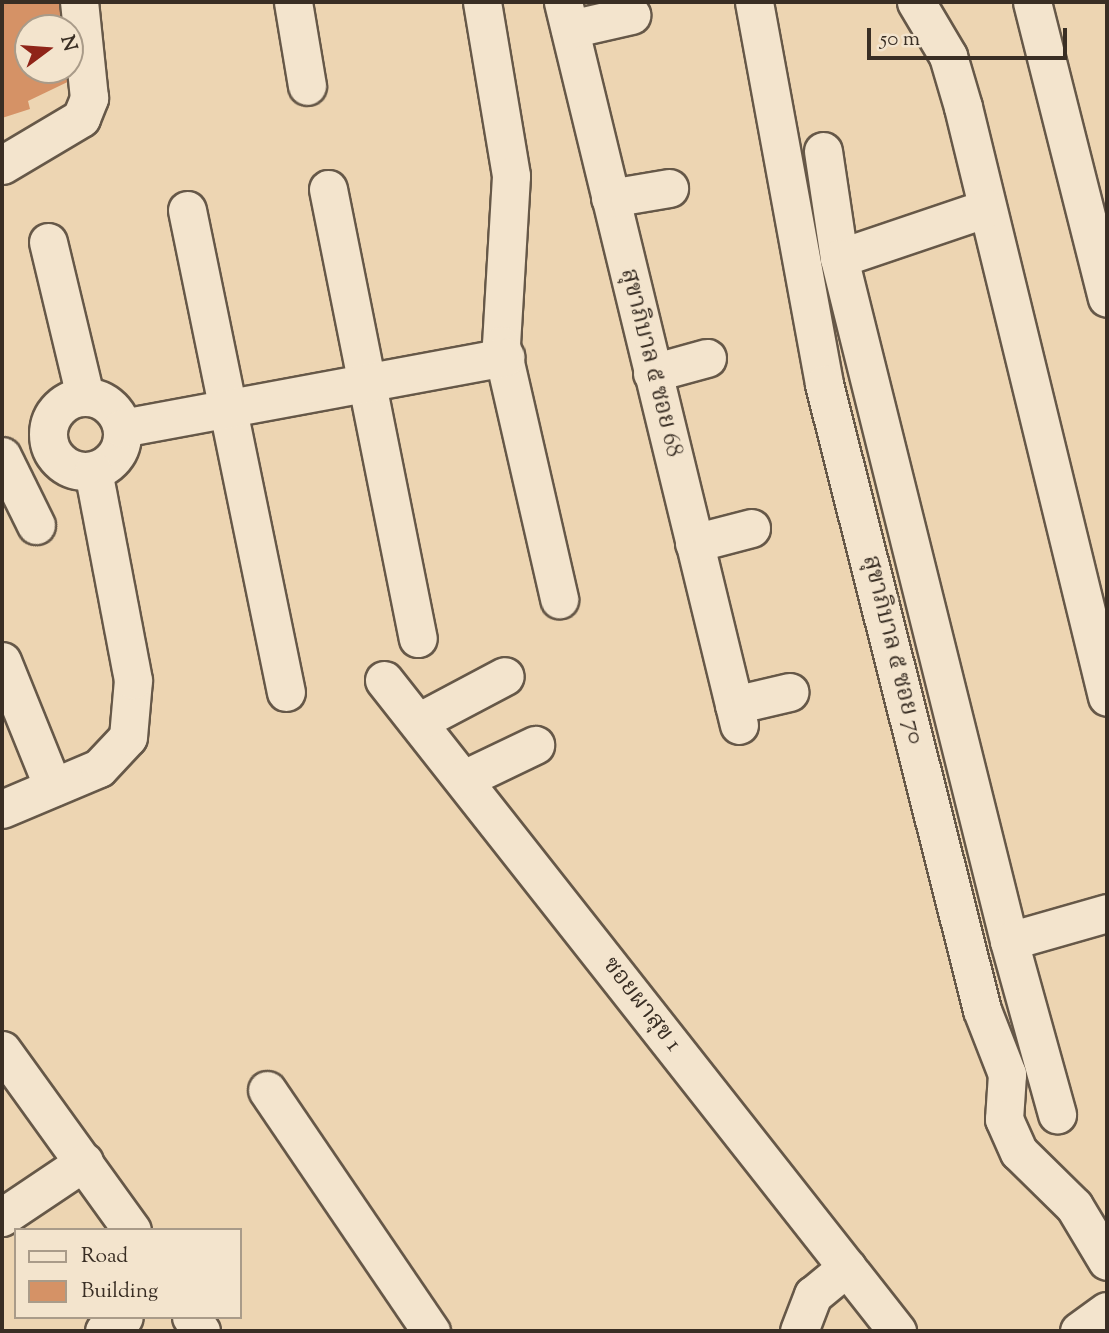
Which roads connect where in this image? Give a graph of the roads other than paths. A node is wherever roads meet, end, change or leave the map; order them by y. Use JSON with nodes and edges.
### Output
{"nodes":[{"id":1,"x":79,"y":2,"type":"edge"},
{"id":2,"x":293,"y":2,"type":"edge"},
{"id":3,"x":482,"y":2,"type":"edge"},
{"id":4,"x":754,"y":2,"type":"edge"},
{"id":5,"x":916,"y":2,"type":"edge"},
{"id":6,"x":1031,"y":2,"type":"edge"},
{"id":7,"x":567,"y":15,"type":"edge"},
{"id":8,"x":631,"y":15,"type":"dead end"},
{"id":9,"x":307,"y":86,"type":"dead end"},
{"id":10,"x":823,"y":151,"type":"dead end"},
{"id":11,"x":2,"y":166,"type":"edge"},
{"id":12,"x":669,"y":188,"type":"dead end"},
{"id":13,"x":328,"y":189,"type":"dead end"},
{"id":14,"x":610,"y":198,"type":"junction"},
{"id":15,"x":987,"y":208,"type":"junction"},
{"id":16,"x":187,"y":209,"type":"dead end"},
{"id":17,"x":48,"y":242,"type":"dead end"},
{"id":18,"x":839,"y":258,"type":"junction"},
{"id":19,"x":1107,"y":298,"type":"edge"},
{"id":20,"x":505,"y":357,"type":"junction"},
{"id":21,"x":707,"y":358,"type":"dead end"},
{"id":22,"x":652,"y":373,"type":"junction"},
{"id":23,"x":367,"y":381,"type":"junction"},
{"id":24,"x":85,"y":396,"type":"junction"},
{"id":25,"x":230,"y":408,"type":"junction"},
{"id":26,"x":122,"y":428,"type":"junction"},
{"id":27,"x":2,"y":456,"type":"edge"},
{"id":28,"x":93,"y":471,"type":"junction"},
{"id":29,"x":36,"y":525,"type":"dead end"},
{"id":30,"x":751,"y":528,"type":"dead end"},
{"id":31,"x":694,"y":543,"type":"junction"},
{"id":32,"x":559,"y":599,"type":"dead end"},
{"id":33,"x":418,"y":638,"type":"dead end"},
{"id":34,"x":2,"y":661,"type":"edge"},
{"id":35,"x":505,"y":676,"type":"dead end"},
{"id":36,"x":384,"y":680,"type":"dead end"},
{"id":37,"x":286,"y":692,"type":"dead end"},
{"id":38,"x":789,"y":692,"type":"dead end"},
{"id":39,"x":1107,"y":697,"type":"edge"},
{"id":40,"x":418,"y":722,"type":"junction"},
{"id":41,"x":535,"y":745,"type":"dead end"},
{"id":42,"x":464,"y":779,"type":"junction"},
{"id":43,"x":53,"y":787,"type":"junction"},
{"id":44,"x":2,"y":809,"type":"edge"},
{"id":45,"x":1107,"y":913,"type":"edge"},
{"id":46,"x":1009,"y":941,"type":"junction"},
{"id":47,"x":2,"y":1050,"type":"edge"},
{"id":48,"x":267,"y":1090,"type":"dead end"},
{"id":49,"x":1056,"y":1114,"type":"dead end"},
{"id":50,"x":84,"y":1162,"type":"junction"},
{"id":51,"x":2,"y":1217,"type":"edge"},
{"id":52,"x":131,"y":1228,"type":"edge"},
{"id":53,"x":1107,"y":1261,"type":"edge"},
{"id":54,"x":847,"y":1267,"type":"junction"},
{"id":55,"x":1107,"y":1311,"type":"edge"},
{"id":56,"x":121,"y":1319,"type":"edge"},
{"id":57,"x":104,"y":1331,"type":"edge"},
{"id":58,"x":431,"y":1331,"type":"edge"},
{"id":59,"x":799,"y":1331,"type":"edge"},
{"id":60,"x":897,"y":1331,"type":"edge"},
{"id":61,"x":1079,"y":1331,"type":"edge"}],
"edges":[{"from":1,"to":11,"type":"street"},
{"from":2,"to":9,"type":"street"},
{"from":3,"to":20,"type":"street"},
{"from":4,"to":53,"type":"street","name":"สุขาภิบาล ๕ ซอย 70"},
{"from":5,"to":15,"type":"street"},
{"from":6,"to":19,"type":"street"},
{"from":7,"to":8,"type":"street"},
{"from":7,"to":14,"type":"street","name":"สุขาภิบาล ๕ ซอย 68"},
{"from":10,"to":18,"type":"street"},
{"from":12,"to":14,"type":"street"},
{"from":13,"to":23,"type":"street"},
{"from":14,"to":22,"type":"street","name":"สุขาภิบาล ๕ ซอย 68"},
{"from":15,"to":18,"type":"street"},
{"from":15,"to":39,"type":"street"},
{"from":16,"to":25,"type":"street"},
{"from":17,"to":24,"type":"street"},
{"from":18,"to":46,"type":"street"},
{"from":20,"to":23,"type":"street"},
{"from":20,"to":32,"type":"street"},
{"from":21,"to":22,"type":"street"},
{"from":22,"to":31,"type":"street","name":"สุขาภิบาล ๕ ซอย 68"},
{"from":23,"to":25,"type":"street"},
{"from":23,"to":33,"type":"street"},
{"from":24,"to":26,"type":"street"},
{"from":24,"to":28,"type":"street"},
{"from":25,"to":26,"type":"street"},
{"from":25,"to":37,"type":"street"},
{"from":26,"to":28,"type":"street"},
{"from":27,"to":29,"type":"street"},
{"from":28,"to":43,"type":"street"},
{"from":30,"to":31,"type":"street"},
{"from":31,"to":38,"type":"street","name":"สุขาภิบาล ๕ ซอย 68"},
{"from":34,"to":43,"type":"street"},
{"from":35,"to":40,"type":"street"},
{"from":36,"to":40,"type":"street","name":"ซอยผาสุข 1"},
{"from":40,"to":42,"type":"street","name":"ซอยผาสุข 1"},
{"from":41,"to":42,"type":"street"},
{"from":42,"to":54,"type":"street","name":"ซอยผาสุข 1"},
{"from":43,"to":44,"type":"street"},
{"from":45,"to":46,"type":"street"},
{"from":46,"to":49,"type":"street"},
{"from":47,"to":50,"type":"street"},
{"from":48,"to":58,"type":"street"},
{"from":50,"to":51,"type":"street"},
{"from":50,"to":52,"type":"street"},
{"from":54,"to":59,"type":"street"},
{"from":54,"to":60,"type":"street","name":"ซอยผาสุข 1"},
{"from":55,"to":61,"type":"street"},
{"from":56,"to":57,"type":"street"}]}
